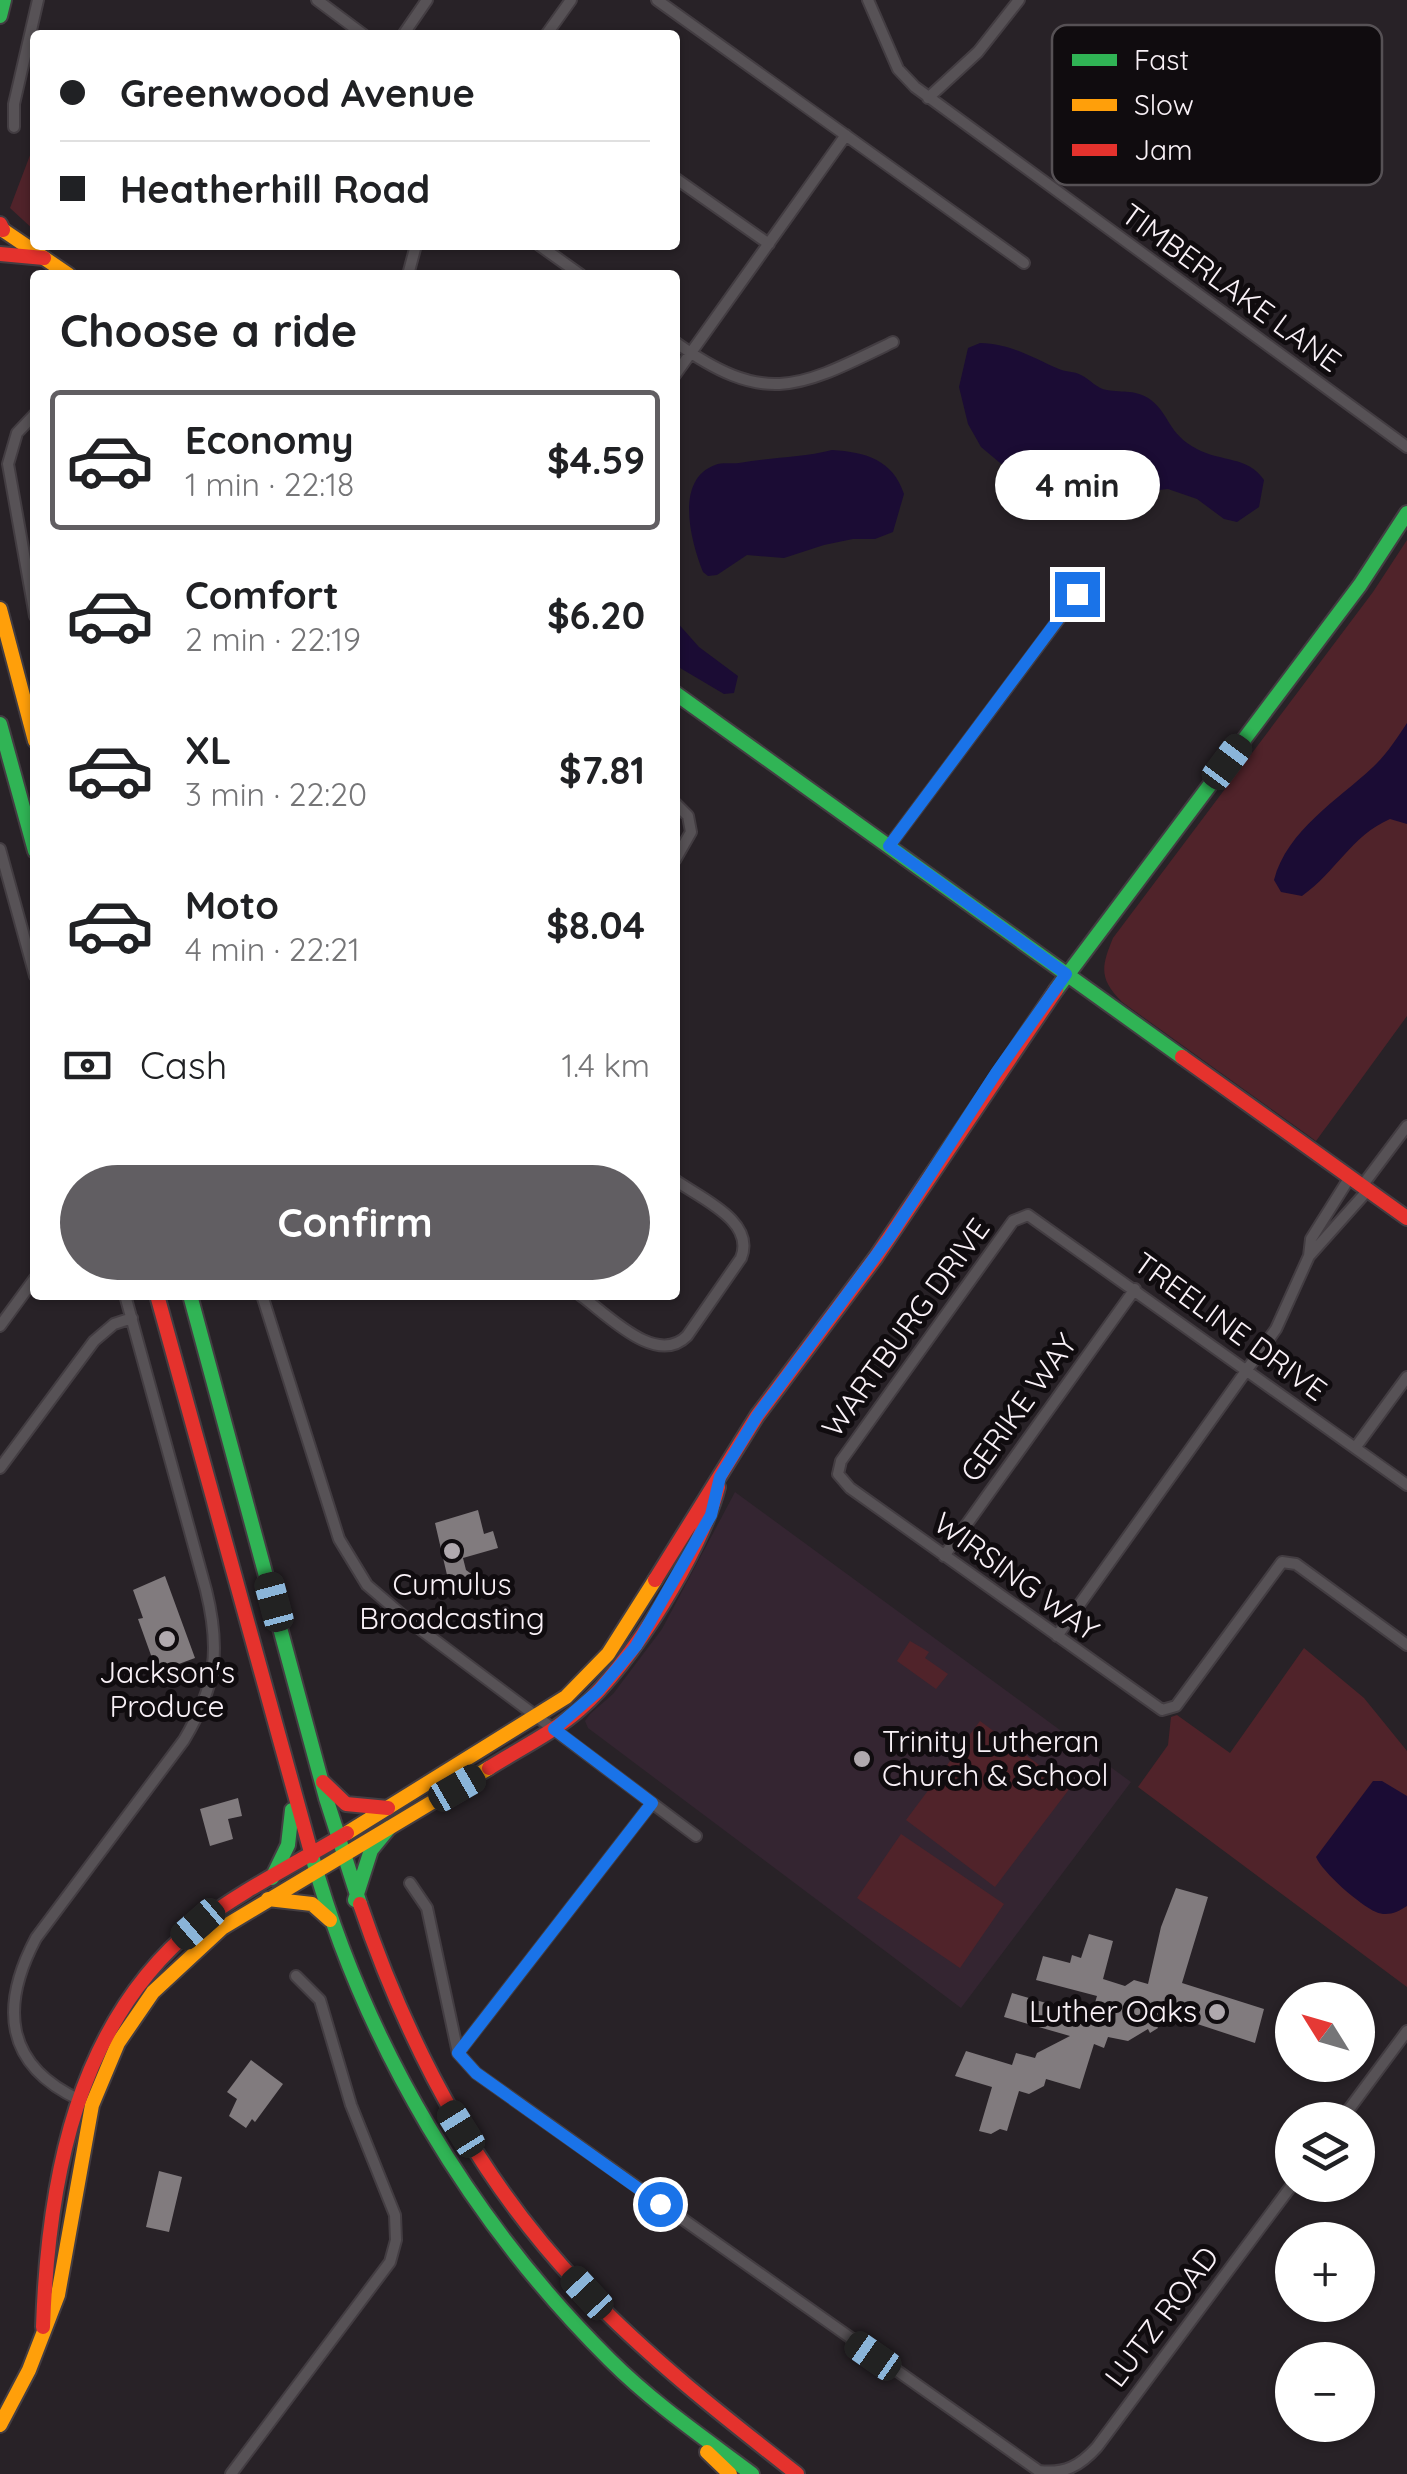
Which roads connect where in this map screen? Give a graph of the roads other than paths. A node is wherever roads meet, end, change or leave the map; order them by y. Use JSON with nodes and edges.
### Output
{"nodes":[{"id":1,"x":4,"y":0,"type":"edge"},
{"id":2,"x":38,"y":0,"type":"edge"},
{"id":3,"x":316,"y":0,"type":"edge"},
{"id":4,"x":428,"y":0,"type":"edge"},
{"id":5,"x":571,"y":0,"type":"edge"},
{"id":6,"x":656,"y":0,"type":"edge"},
{"id":7,"x":868,"y":0,"type":"edge"},
{"id":8,"x":1019,"y":0,"type":"edge"},
{"id":9,"x":0,"y":16,"type":"edge"},
{"id":10,"x":31,"y":30,"type":"edge"},
{"id":11,"x":357,"y":30,"type":"edge"},
{"id":12,"x":407,"y":30,"type":"edge"},
{"id":13,"x":550,"y":30,"type":"edge"},
{"id":14,"x":30,"y":35,"type":"edge"},
{"id":15,"x":928,"y":98,"type":"junction"},
{"id":16,"x":14,"y":127,"type":"dead end"},
{"id":17,"x":846,"y":135,"type":"junction"},
{"id":18,"x":680,"y":182,"type":"edge"},
{"id":19,"x":1,"y":227,"type":"edge"},
{"id":20,"x":768,"y":244,"type":"junction"},
{"id":21,"x":30,"y":248,"type":"edge"},
{"id":22,"x":33,"y":250,"type":"edge"},
{"id":23,"x":546,"y":250,"type":"edge"},
{"id":24,"x":0,"y":254,"type":"edge"},
{"id":25,"x":44,"y":258,"type":"junction"},
{"id":26,"x":1024,"y":263,"type":"dead end"},
{"id":27,"x":62,"y":270,"type":"edge"},
{"id":28,"x":574,"y":270,"type":"edge"},
{"id":29,"x":894,"y":342,"type":"dead end"},
{"id":30,"x":680,"y":346,"type":"edge"},
{"id":31,"x":691,"y":354,"type":"junction"},
{"id":32,"x":680,"y":368,"type":"edge"},
{"id":33,"x":30,"y":420,"type":"edge"},
{"id":34,"x":1407,"y":447,"type":"edge"},
{"id":35,"x":1407,"y":514,"type":"edge"},
{"id":36,"x":1097,"y":586,"type":"dead end"},
{"id":37,"x":30,"y":588,"type":"edge"},
{"id":38,"x":0,"y":609,"type":"edge"},
{"id":39,"x":680,"y":697,"type":"edge"},
{"id":40,"x":30,"y":722,"type":"edge"},
{"id":41,"x":0,"y":724,"type":"edge"},
{"id":42,"x":680,"y":810,"type":"edge"},
{"id":43,"x":30,"y":833,"type":"edge"},
{"id":44,"x":889,"y":846,"type":"junction"},
{"id":45,"x":0,"y":849,"type":"edge"},
{"id":46,"x":680,"y":852,"type":"edge"},
{"id":47,"x":30,"y":958,"type":"edge"},
{"id":48,"x":1066,"y":974,"type":"junction"},
{"id":49,"x":1407,"y":1126,"type":"edge"},
{"id":50,"x":680,"y":1184,"type":"edge"},
{"id":51,"x":1360,"y":1184,"type":"junction"},
{"id":52,"x":1022,"y":1215,"type":"joint"},
{"id":53,"x":1407,"y":1218,"type":"edge"},
{"id":54,"x":1309,"y":1256,"type":"junction"},
{"id":55,"x":30,"y":1285,"type":"edge"},
{"id":56,"x":1135,"y":1289,"type":"junction"},
{"id":57,"x":127,"y":1300,"type":"edge"},
{"id":58,"x":158,"y":1300,"type":"edge"},
{"id":59,"x":191,"y":1300,"type":"edge"},
{"id":60,"x":264,"y":1300,"type":"edge"},
{"id":61,"x":587,"y":1300,"type":"edge"},
{"id":62,"x":132,"y":1318,"type":"junction"},
{"id":63,"x":0,"y":1326,"type":"edge"},
{"id":64,"x":1248,"y":1371,"type":"junction"},
{"id":65,"x":1407,"y":1376,"type":"edge"},
{"id":66,"x":1356,"y":1448,"type":"junction"},
{"id":67,"x":0,"y":1468,"type":"edge"},
{"id":68,"x":838,"y":1474,"type":"joint"},
{"id":69,"x":720,"y":1477,"type":"junction"},
{"id":70,"x":1407,"y":1485,"type":"edge"},
{"id":71,"x":944,"y":1556,"type":"junction"},
{"id":72,"x":1056,"y":1636,"type":"junction"},
{"id":73,"x":1407,"y":1645,"type":"edge"},
{"id":74,"x":538,"y":1718,"type":"junction"},
{"id":75,"x":554,"y":1729,"type":"junction"},
{"id":76,"x":321,"y":1780,"type":"junction"},
{"id":77,"x":292,"y":1790,"type":"junction"},
{"id":78,"x":652,"y":1803,"type":"junction"},
{"id":79,"x":388,"y":1808,"type":"junction"},
{"id":80,"x":389,"y":1828,"type":"junction"},
{"id":81,"x":696,"y":1836,"type":"dead end"},
{"id":82,"x":338,"y":1838,"type":"junction"},
{"id":83,"x":311,"y":1854,"type":"junction"},
{"id":84,"x":342,"y":1856,"type":"junction"},
{"id":85,"x":316,"y":1871,"type":"junction"},
{"id":86,"x":272,"y":1878,"type":"junction"},
{"id":87,"x":410,"y":1883,"type":"dead end"},
{"id":88,"x":268,"y":1900,"type":"junction"},
{"id":89,"x":355,"y":1900,"type":"junction"},
{"id":90,"x":332,"y":1922,"type":"junction"},
{"id":91,"x":296,"y":1976,"type":"dead end"},
{"id":92,"x":1407,"y":2031,"type":"edge"},
{"id":93,"x":458,"y":2053,"type":"junction"},
{"id":94,"x":76,"y":2098,"type":"junction"},
{"id":95,"x":1354,"y":2102,"type":"edge"},
{"id":96,"x":92,"y":2105,"type":"junction"},
{"id":97,"x":1279,"y":2202,"type":"edge"},
{"id":98,"x":43,"y":2326,"type":"junction"},
{"id":99,"x":642,"y":2389,"type":"junction"},
{"id":100,"x":0,"y":2425,"type":"edge"},
{"id":101,"x":1065,"y":2472,"type":"edge"},
{"id":102,"x":230,"y":2474,"type":"edge"},
{"id":103,"x":730,"y":2474,"type":"edge"},
{"id":104,"x":752,"y":2474,"type":"edge"},
{"id":105,"x":797,"y":2474,"type":"edge"}],
"edges":[{"from":1,"to":9,"type":"main road"},
{"from":2,"to":10,"type":"street"},
{"from":3,"to":11,"type":"street"},
{"from":4,"to":12,"type":"street"},
{"from":5,"to":13,"type":"street"},
{"from":6,"to":17,"type":"street"},
{"from":7,"to":15,"type":"street","name":"TIMBERLAKE LANE"},
{"from":8,"to":15,"type":"street"},
{"from":14,"to":16,"type":"street"},
{"from":15,"to":34,"type":"street","name":"TIMBERLAKE LANE"},
{"from":17,"to":20,"type":"street"},
{"from":17,"to":26,"type":"street"},
{"from":18,"to":20,"type":"street"},
{"from":19,"to":21,"type":"main road"},
{"from":20,"to":31,"type":"street"},
{"from":22,"to":25,"type":"main road"},
{"from":23,"to":28,"type":"street"},
{"from":24,"to":25,"type":"main road"},
{"from":25,"to":27,"type":"main road"},
{"from":29,"to":31,"type":"street"},
{"from":30,"to":31,"type":"street"},
{"from":31,"to":32,"type":"street"},
{"from":33,"to":37,"type":"street"},
{"from":35,"to":48,"type":"main road"},
{"from":36,"to":44,"type":"street"},
{"from":38,"to":40,"type":"main road"},
{"from":39,"to":44,"type":"main road"},
{"from":41,"to":43,"type":"main road"},
{"from":42,"to":46,"type":"street"},
{"from":44,"to":48,"type":"main road"},
{"from":45,"to":47,"type":"street"},
{"from":48,"to":51,"type":"main road"},
{"from":48,"to":69,"type":"main road"},
{"from":49,"to":51,"type":"street"},
{"from":50,"to":61,"type":"street"},
{"from":51,"to":53,"type":"main road"},
{"from":51,"to":54,"type":"street"},
{"from":51,"to":54,"type":"street"},
{"from":52,"to":56,"type":"street","name":"TREELINE DRIVE"},
{"from":52,"to":68,"type":"street","name":"WARTBURG DRIVE"},
{"from":54,"to":64,"type":"street"},
{"from":55,"to":63,"type":"street"},
{"from":56,"to":64,"type":"street","name":"TREELINE DRIVE"},
{"from":56,"to":71,"type":"street","name":"GERIKE WAY"},
{"from":57,"to":62,"type":"street"},
{"from":58,"to":77,"type":"main road"},
{"from":59,"to":76,"type":"main road"},
{"from":60,"to":74,"type":"street"},
{"from":62,"to":67,"type":"street"},
{"from":62,"to":94,"type":"street"},
{"from":64,"to":66,"type":"street","name":"TREELINE DRIVE"},
{"from":64,"to":72,"type":"street"},
{"from":65,"to":66,"type":"street"},
{"from":66,"to":70,"type":"street","name":"TREELINE DRIVE"},
{"from":68,"to":71,"type":"street","name":"WIRSING WAY"},
{"from":69,"to":74,"type":"main road"},
{"from":69,"to":75,"type":"main road"},
{"from":71,"to":72,"type":"street","name":"WIRSING WAY"},
{"from":72,"to":73,"type":"street","name":"WIRSING WAY"},
{"from":74,"to":75,"type":"street"},
{"from":74,"to":79,"type":"main road"},
{"from":75,"to":78,"type":"street"},
{"from":75,"to":80,"type":"main road"},
{"from":76,"to":79,"type":"main road"},
{"from":76,"to":82,"type":"main road"},
{"from":77,"to":83,"type":"main road"},
{"from":77,"to":86,"type":"main road"},
{"from":78,"to":81,"type":"street"},
{"from":78,"to":93,"type":"street"},
{"from":79,"to":82,"type":"main road"},
{"from":80,"to":84,"type":"main road"},
{"from":80,"to":89,"type":"main road"},
{"from":82,"to":83,"type":"main road"},
{"from":82,"to":84,"type":"main road"},
{"from":83,"to":85,"type":"main road"},
{"from":83,"to":86,"type":"main road"},
{"from":84,"to":85,"type":"main road"},
{"from":84,"to":89,"type":"main road"},
{"from":85,"to":88,"type":"main road"},
{"from":85,"to":90,"type":"main road"},
{"from":86,"to":94,"type":"main road"},
{"from":87,"to":93,"type":"street"},
{"from":88,"to":90,"type":"main road"},
{"from":88,"to":96,"type":"main road"},
{"from":89,"to":105,"type":"main road"},
{"from":90,"to":99,"type":"main road"},
{"from":91,"to":102,"type":"street"},
{"from":92,"to":95,"type":"street"},
{"from":93,"to":101,"type":"street"},
{"from":94,"to":96,"type":"street"},
{"from":94,"to":98,"type":"main road"},
{"from":96,"to":98,"type":"main road"},
{"from":97,"to":101,"type":"street","name":"LUTZ ROAD"},
{"from":98,"to":100,"type":"main road"},
{"from":99,"to":103,"type":"main road"},
{"from":99,"to":104,"type":"main road"}]}
